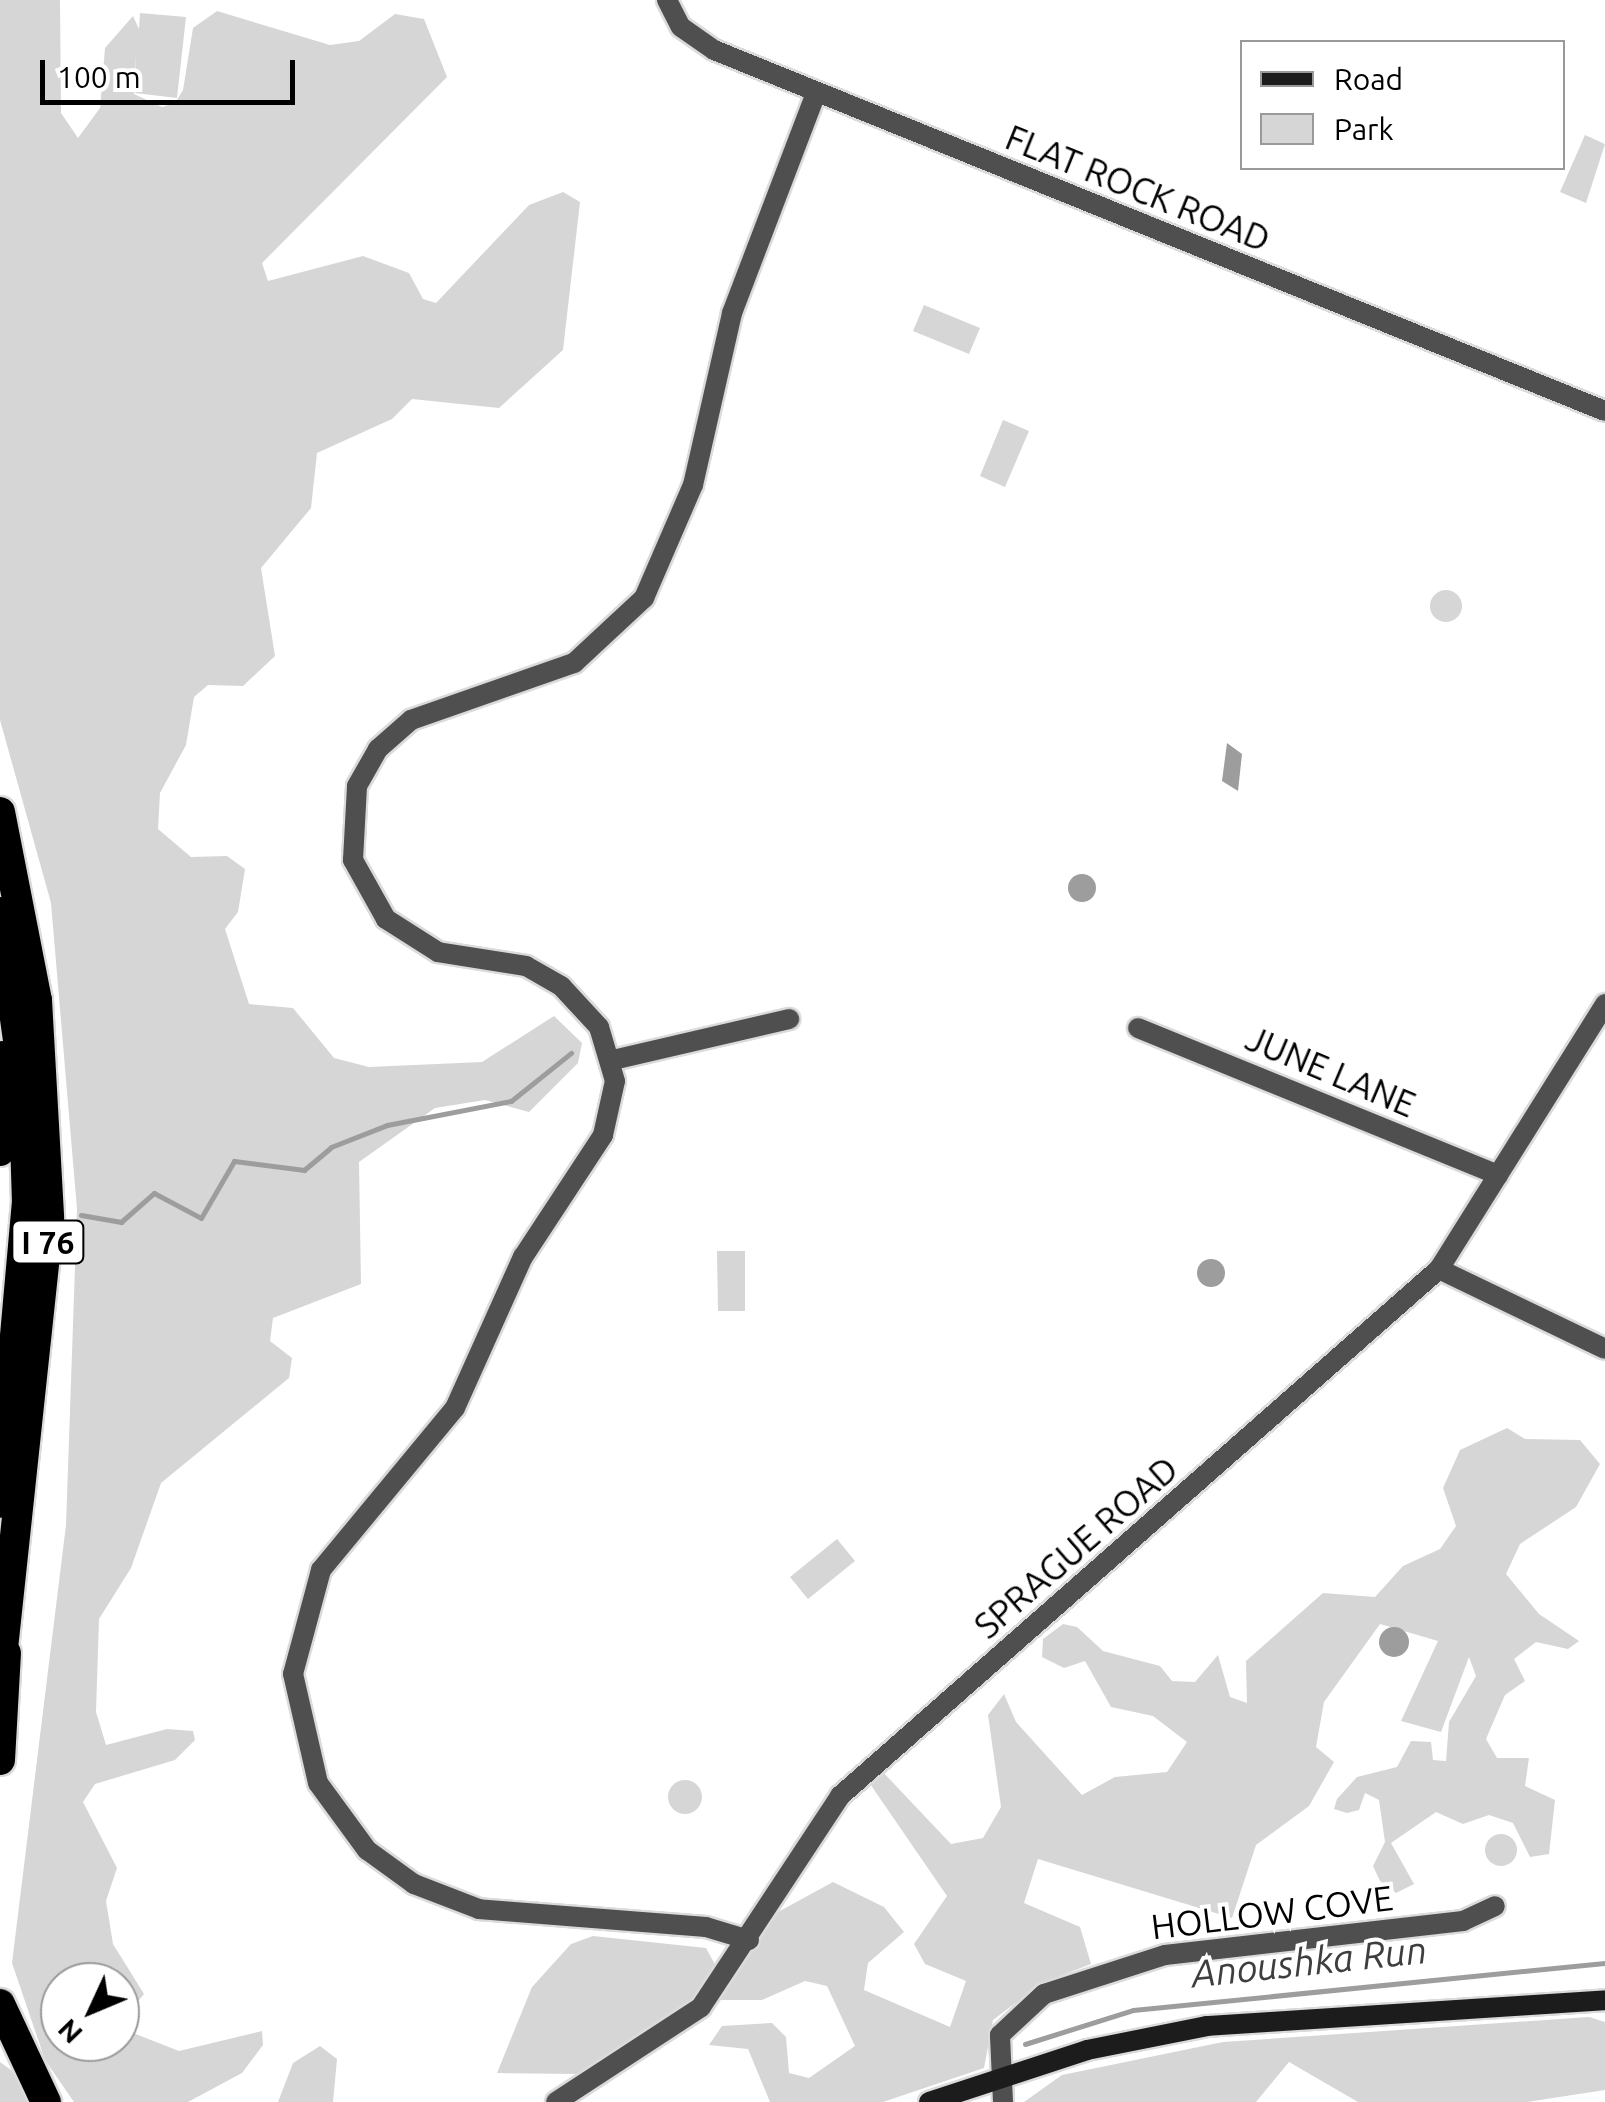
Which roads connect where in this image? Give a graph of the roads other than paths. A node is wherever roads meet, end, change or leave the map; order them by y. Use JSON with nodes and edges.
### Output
{"nodes":[{"id":1,"x":667,"y":0,"type":"edge"},
{"id":2,"x":816,"y":94,"type":"junction"},
{"id":3,"x":1605,"y":411,"type":"edge"},
{"id":4,"x":0,"y":812,"type":"edge"},
{"id":5,"x":0,"y":912,"type":"edge"},
{"id":6,"x":8,"y":954,"type":"junction"},
{"id":7,"x":1605,"y":1004,"type":"edge"},
{"id":8,"x":790,"y":1019,"type":"dead end"},
{"id":9,"x":1138,"y":1028,"type":"dead end"},
{"id":10,"x":613,"y":1060,"type":"junction"},
{"id":11,"x":0,"y":1151,"type":"edge"},
{"id":12,"x":1498,"y":1176,"type":"junction"},
{"id":13,"x":1439,"y":1269,"type":"junction"},
{"id":14,"x":1605,"y":1349,"type":"edge"},
{"id":15,"x":0,"y":1503,"type":"edge"},
{"id":16,"x":9,"y":1608,"type":"junction"},
{"id":17,"x":0,"y":1674,"type":"edge"},
{"id":18,"x":0,"y":1760,"type":"edge"},
{"id":19,"x":1494,"y":1906,"type":"dead end"},
{"id":20,"x":749,"y":1940,"type":"junction"},
{"id":21,"x":1605,"y":2000,"type":"edge"},
{"id":22,"x":0,"y":2004,"type":"edge"},
{"id":23,"x":999,"y":2078,"type":"junction"},
{"id":24,"x":46,"y":2102,"type":"edge"},
{"id":25,"x":556,"y":2102,"type":"edge"},
{"id":26,"x":929,"y":2102,"type":"edge"},
{"id":27,"x":1003,"y":2102,"type":"edge"}],
"edges":[{"from":1,"to":2,"type":"street","name":"FLAT ROCK ROAD"},
{"from":2,"to":3,"type":"street","name":"FLAT ROCK ROAD"},
{"from":2,"to":10,"type":"street"},
{"from":4,"to":16,"type":"highway","number":"I 76"},
{"from":5,"to":6,"type":"highway","number":"I 76"},
{"from":6,"to":11,"type":"highway"},
{"from":6,"to":15,"type":"highway","number":"I 76"},
{"from":7,"to":12,"type":"street","name":"SPRAGUE ROAD"},
{"from":8,"to":10,"type":"street"},
{"from":9,"to":12,"type":"street","name":"JUNE LANE"},
{"from":10,"to":20,"type":"street"},
{"from":12,"to":13,"type":"street","name":"SPRAGUE ROAD"},
{"from":13,"to":14,"type":"street"},
{"from":13,"to":20,"type":"street","name":"SPRAGUE ROAD"},
{"from":16,"to":17,"type":"highway","number":"I 76"},
{"from":16,"to":18,"type":"highway"},
{"from":19,"to":23,"type":"street","name":"HOLLOW COVE"},
{"from":20,"to":25,"type":"street","name":"SPRAGUE ROAD"},
{"from":21,"to":23,"type":"main road"},
{"from":22,"to":24,"type":"highway"},
{"from":23,"to":26,"type":"main road"},
{"from":23,"to":27,"type":"street","name":"HOLLOW COVE"}]}
